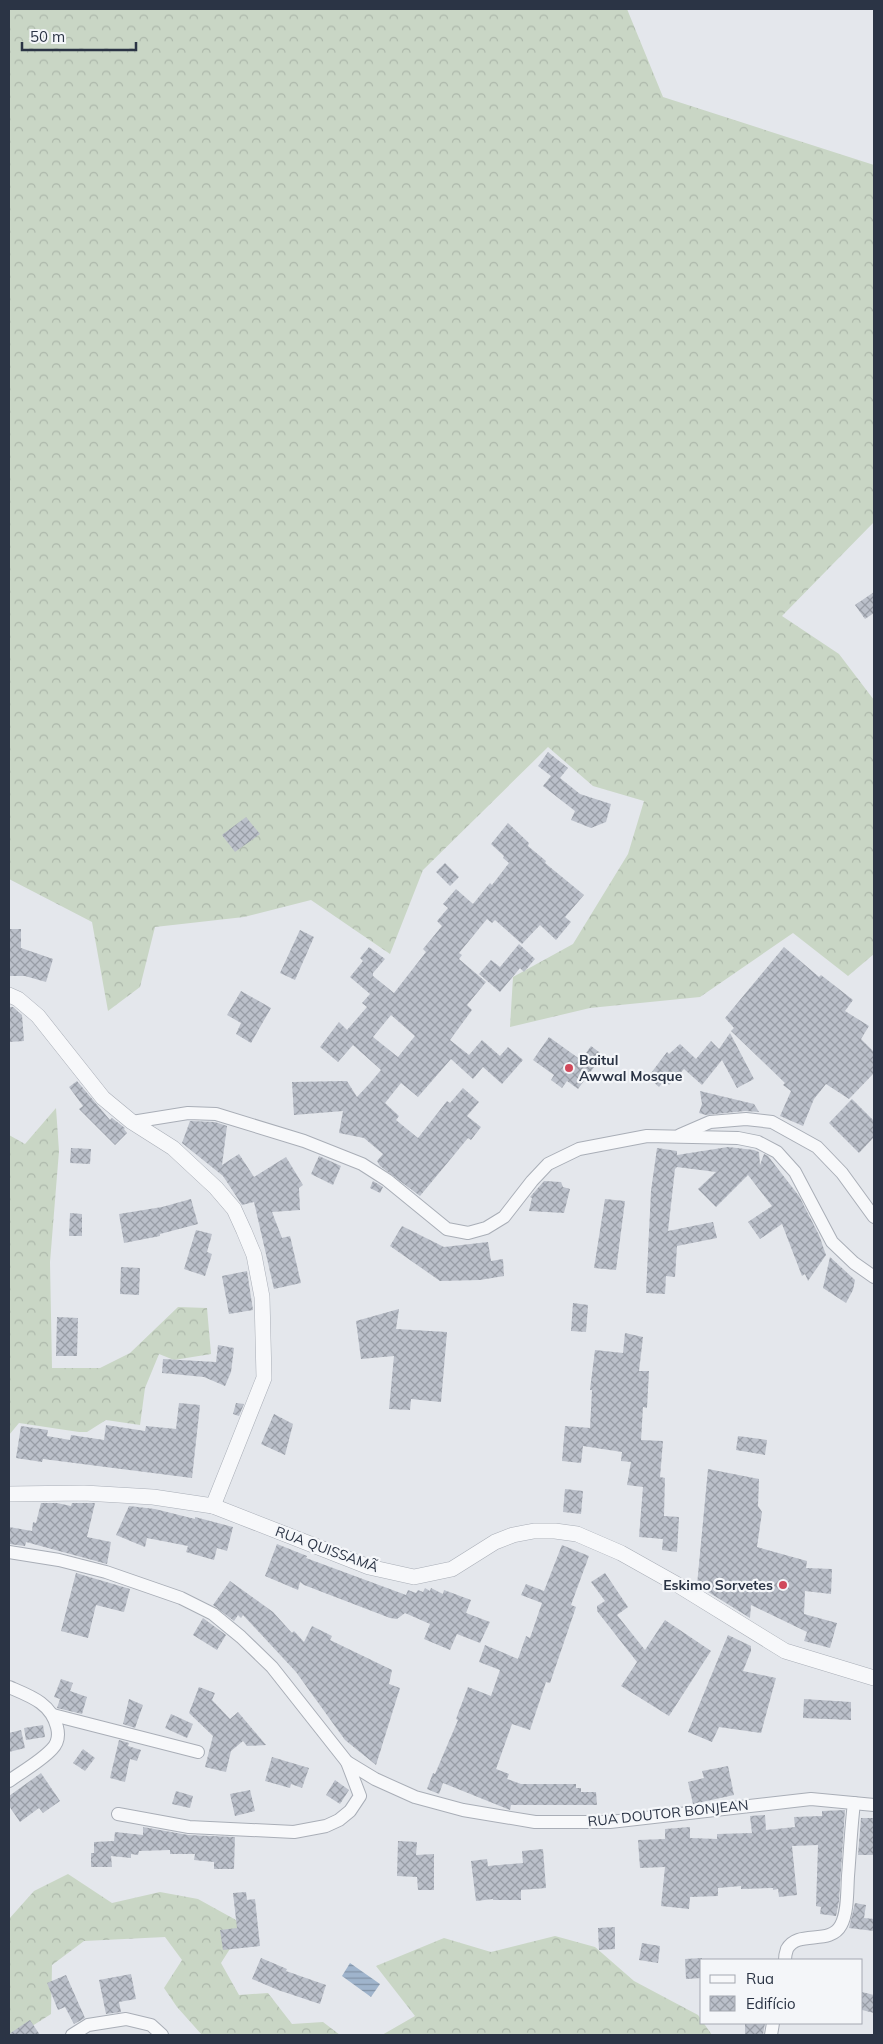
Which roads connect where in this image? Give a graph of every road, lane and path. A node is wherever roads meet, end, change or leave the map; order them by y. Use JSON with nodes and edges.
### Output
{"nodes":[{"id":1,"x":9,"y":995,"type":"edge"},
{"id":2,"x":132,"y":1122,"type":"junction"},
{"id":3,"x":675,"y":1136,"type":"junction"},
{"id":4,"x":874,"y":1217,"type":"edge"},
{"id":5,"x":874,"y":1277,"type":"edge"},
{"id":6,"x":9,"y":1494,"type":"edge"},
{"id":7,"x":213,"y":1506,"type":"junction"},
{"id":8,"x":9,"y":1552,"type":"edge"},
{"id":9,"x":874,"y":1678,"type":"edge"},
{"id":10,"x":9,"y":1687,"type":"edge"},
{"id":11,"x":53,"y":1715,"type":"junction"},
{"id":12,"x":198,"y":1752,"type":"dead end"},
{"id":13,"x":347,"y":1762,"type":"junction"},
{"id":14,"x":9,"y":1781,"type":"edge"},
{"id":15,"x":854,"y":1803,"type":"junction"},
{"id":16,"x":874,"y":1805,"type":"edge"},
{"id":17,"x":118,"y":1814,"type":"dead end"},
{"id":18,"x":784,"y":1959,"type":"edge"},
{"id":19,"x":72,"y":2035,"type":"edge"},
{"id":20,"x":162,"y":2035,"type":"edge"}],
"edges":[{"from":1,"to":2,"type":"street"},
{"from":2,"to":3,"type":"street"},
{"from":2,"to":7,"type":"street"},
{"from":3,"to":4,"type":"street"},
{"from":3,"to":5,"type":"street"},
{"from":6,"to":7,"type":"street","name":"RUA QUISSAMÃ"},
{"from":7,"to":9,"type":"street","name":"RUA QUISSAMÃ"},
{"from":8,"to":13,"type":"street","name":"RUA DOUTOR BONJEAN"},
{"from":10,"to":11,"type":"street"},
{"from":11,"to":12,"type":"street"},
{"from":11,"to":14,"type":"street"},
{"from":13,"to":15,"type":"street","name":"RUA DOUTOR BONJEAN"},
{"from":13,"to":17,"type":"street"},
{"from":15,"to":16,"type":"street","name":"RUA DOUTOR BONJEAN"},
{"from":15,"to":18,"type":"street"},
{"from":19,"to":20,"type":"street"}]}
